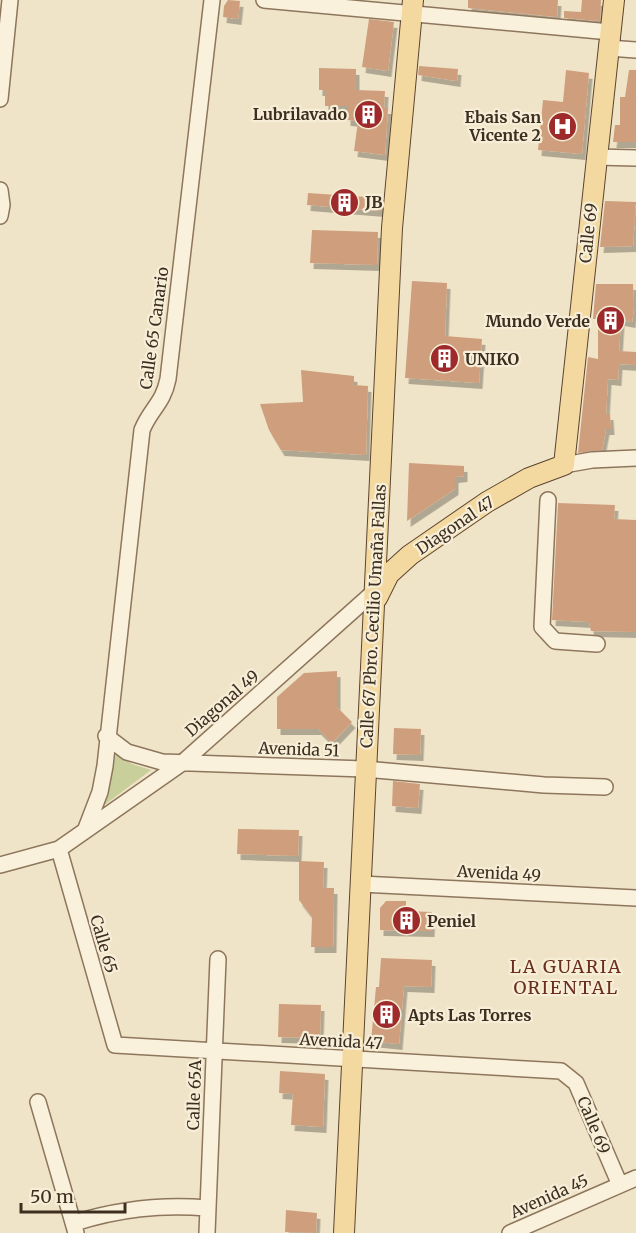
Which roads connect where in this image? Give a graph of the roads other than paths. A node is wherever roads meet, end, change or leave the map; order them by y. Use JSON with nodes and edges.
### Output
{"nodes":[{"id":1,"x":10,"y":0,"type":"edge"},
{"id":2,"x":212,"y":0,"type":"edge"},
{"id":3,"x":264,"y":0,"type":"edge"},
{"id":4,"x":614,"y":0,"type":"edge"},
{"id":5,"x":412,"y":8,"type":"edge"},
{"id":6,"x":609,"y":40,"type":"junction"},
{"id":7,"x":636,"y":50,"type":"edge"},
{"id":8,"x":0,"y":99,"type":"edge"},
{"id":9,"x":596,"y":157,"type":"junction"},
{"id":10,"x":636,"y":158,"type":"edge"},
{"id":11,"x":0,"y":190,"type":"edge"},
{"id":12,"x":0,"y":216,"type":"edge"},
{"id":13,"x":636,"y":458,"type":"edge"},
{"id":14,"x":564,"y":465,"type":"junction"},
{"id":15,"x":548,"y":500,"type":"dead end"},
{"id":16,"x":378,"y":538,"type":"junction"},
{"id":17,"x":410,"y":555,"type":"junction"},
{"id":18,"x":375,"y":591,"type":"junction"},
{"id":19,"x":373,"y":612,"type":"junction"},
{"id":20,"x":597,"y":644,"type":"dead end"},
{"id":21,"x":106,"y":736,"type":"junction"},
{"id":22,"x":182,"y":763,"type":"junction"},
{"id":23,"x":365,"y":769,"type":"junction"},
{"id":24,"x":606,"y":787,"type":"dead end"},
{"id":25,"x":85,"y":831,"type":"junction"},
{"id":26,"x":58,"y":849,"type":"junction"},
{"id":27,"x":0,"y":865,"type":"edge"},
{"id":28,"x":361,"y":884,"type":"junction"},
{"id":29,"x":636,"y":898,"type":"edge"},
{"id":30,"x":218,"y":959,"type":"dead end"},
{"id":31,"x":119,"y":1047,"type":"joint"},
{"id":32,"x":214,"y":1052,"type":"junction"},
{"id":33,"x":352,"y":1059,"type":"junction"},
{"id":34,"x":561,"y":1071,"type":"joint"},
{"id":35,"x":38,"y":1101,"type":"dead end"},
{"id":36,"x":636,"y":1178,"type":"edge"},
{"id":37,"x":620,"y":1185,"type":"junction"},
{"id":38,"x":207,"y":1208,"type":"junction"},
{"id":39,"x":75,"y":1228,"type":"edge"},
{"id":40,"x":207,"y":1233,"type":"edge"},
{"id":41,"x":344,"y":1233,"type":"edge"},
{"id":42,"x":510,"y":1233,"type":"edge"}],
"edges":[{"from":1,"to":8,"type":"street"},
{"from":2,"to":21,"type":"street","name":"Calle 65 Canario"},
{"from":3,"to":5,"type":"street"},
{"from":4,"to":6,"type":"main road","name":"Calle 69"},
{"from":5,"to":6,"type":"street"},
{"from":5,"to":16,"type":"main road","name":"Calle 67 Pbro. Cecilio Umaña Fallas"},
{"from":6,"to":7,"type":"street"},
{"from":6,"to":9,"type":"main road","name":"Calle 69"},
{"from":9,"to":10,"type":"street"},
{"from":9,"to":14,"type":"main road","name":"Calle 69"},
{"from":11,"to":12,"type":"street"},
{"from":13,"to":14,"type":"street"},
{"from":14,"to":17,"type":"main road","name":"Diagonal 47"},
{"from":15,"to":20,"type":"street"},
{"from":16,"to":17,"type":"main road"},
{"from":16,"to":18,"type":"main road","name":"Calle 67 Pbro. Cecilio Umaña Fallas"},
{"from":17,"to":19,"type":"main road","name":"Diagonal 47"},
{"from":18,"to":19,"type":"main road","name":"Calle 67 Pbro. Cecilio Umaña Fallas"},
{"from":18,"to":22,"type":"street","name":"Diagonal 49"},
{"from":19,"to":23,"type":"main road","name":"Calle 67 Pbro. Cecilio Umaña Fallas"},
{"from":21,"to":22,"type":"street","name":"Avenida 51"},
{"from":21,"to":25,"type":"street","name":"Calle 65 Canario"},
{"from":22,"to":23,"type":"street","name":"Avenida 51"},
{"from":22,"to":25,"type":"street","name":"Diagonal 49"},
{"from":23,"to":24,"type":"street","name":"Avenida 51"},
{"from":23,"to":28,"type":"main road","name":"Calle 67 Pbro. Cecilio Umaña Fallas"},
{"from":25,"to":26,"type":"street"},
{"from":26,"to":27,"type":"street"},
{"from":26,"to":31,"type":"street","name":"Calle 65"},
{"from":28,"to":29,"type":"street","name":"Avenida 49"},
{"from":28,"to":33,"type":"main road","name":"Calle 67 Pbro. Cecilio Umaña Fallas"},
{"from":30,"to":32,"type":"street","name":"Calle 65A"},
{"from":31,"to":32,"type":"street","name":"Avenida 47"},
{"from":32,"to":33,"type":"street","name":"Avenida 47"},
{"from":32,"to":38,"type":"street","name":"Calle 65A"},
{"from":33,"to":34,"type":"street","name":"Avenida 47"},
{"from":33,"to":41,"type":"main road","name":"Calle 67 Pbro. Cecilio Umaña Fallas"},
{"from":34,"to":37,"type":"street","name":"Calle 69"},
{"from":35,"to":39,"type":"street"},
{"from":36,"to":37,"type":"street","name":"Avenida 45"},
{"from":37,"to":42,"type":"street","name":"Avenida 45"},
{"from":38,"to":39,"type":"street"},
{"from":38,"to":40,"type":"street","name":"Calle 65A"}]}
